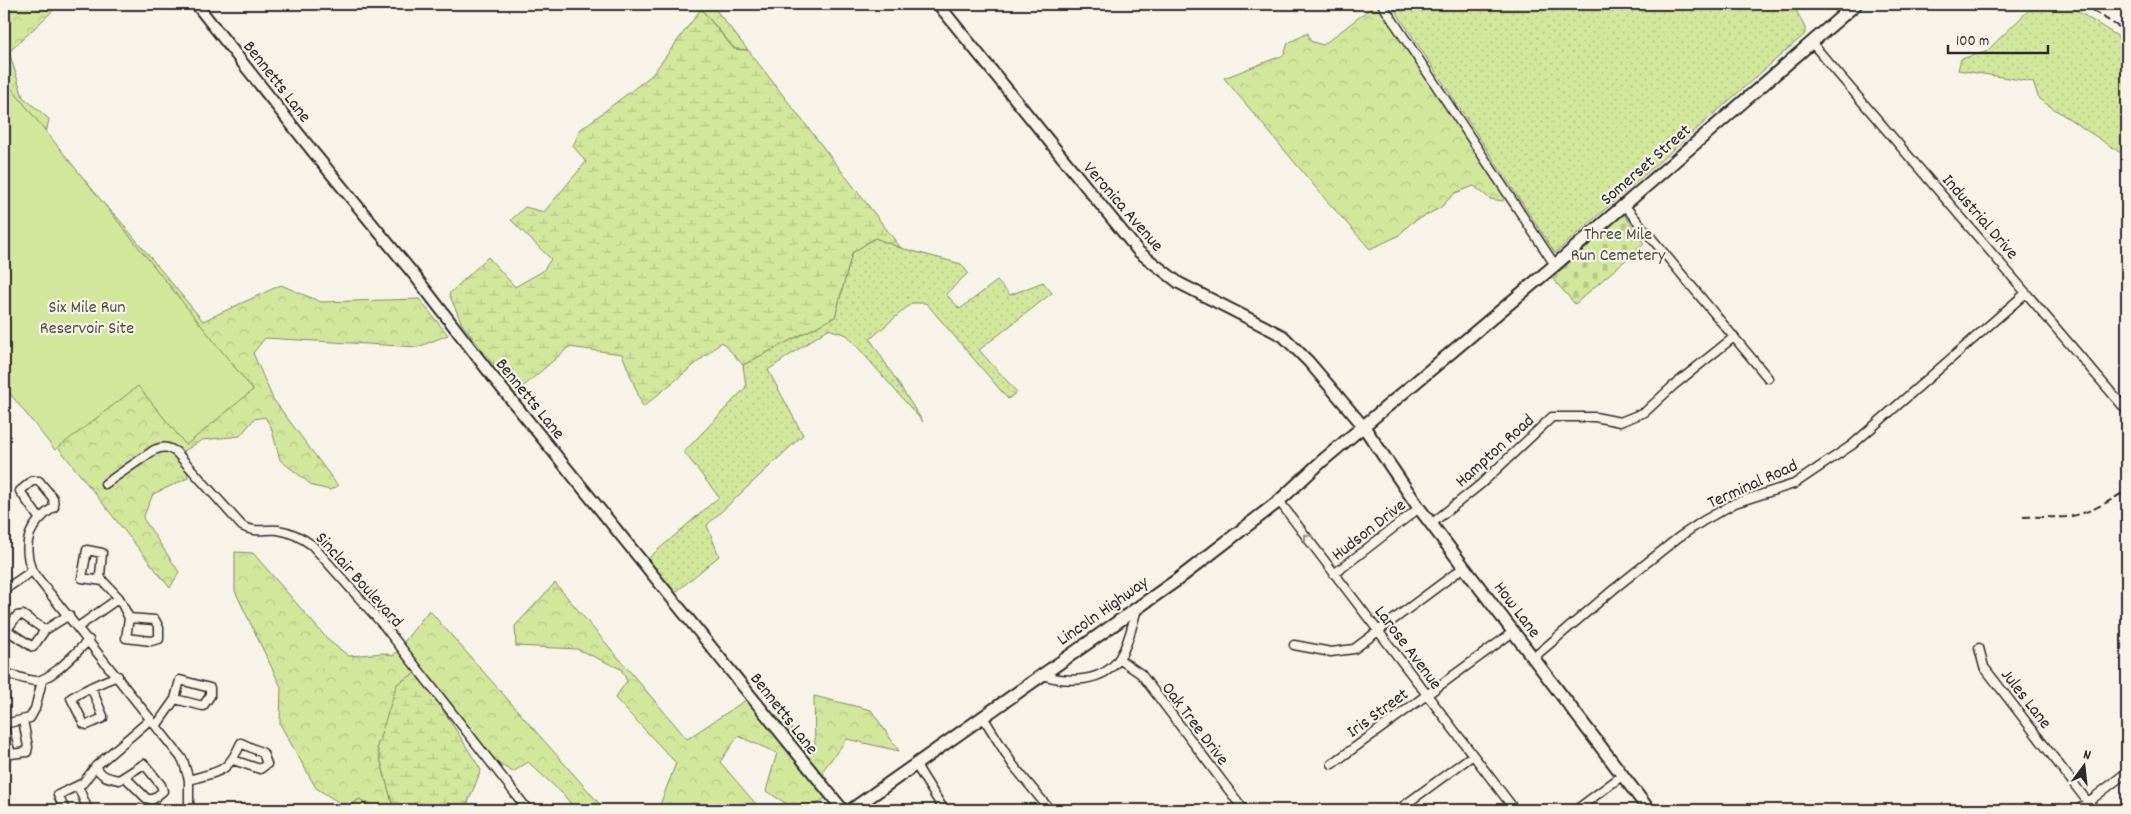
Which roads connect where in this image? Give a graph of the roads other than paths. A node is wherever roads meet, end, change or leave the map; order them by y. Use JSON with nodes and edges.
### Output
{"nodes":[{"id":1,"x":196,"y":4,"type":"edge"},
{"id":2,"x":938,"y":4,"type":"edge"},
{"id":3,"x":1382,"y":4,"type":"edge"},
{"id":4,"x":1856,"y":4,"type":"edge"},
{"id":5,"x":1810,"y":42,"type":"junction"},
{"id":6,"x":1624,"y":205,"type":"junction"},
{"id":7,"x":1555,"y":264,"type":"junction"},
{"id":8,"x":2026,"y":293,"type":"junction"},
{"id":9,"x":1734,"y":337,"type":"junction"},
{"id":10,"x":1768,"y":378,"type":"dead end"},
{"id":11,"x":2127,"y":411,"type":"edge"},
{"id":12,"x":1364,"y":427,"type":"junction"},
{"id":13,"x":104,"y":484,"type":"dead end"},
{"id":14,"x":1279,"y":501,"type":"junction"},
{"id":15,"x":1419,"y":508,"type":"junction"},
{"id":16,"x":39,"y":518,"type":"junction"},
{"id":17,"x":1431,"y":524,"type":"junction"},
{"id":18,"x":1464,"y":567,"type":"junction"},
{"id":19,"x":32,"y":571,"type":"junction"},
{"id":20,"x":1334,"y":574,"type":"junction"},
{"id":21,"x":103,"y":582,"type":"dead end"},
{"id":22,"x":4,"y":590,"type":"edge"},
{"id":23,"x":119,"y":598,"type":"junction"},
{"id":24,"x":1138,"y":607,"type":"junction"},
{"id":25,"x":68,"y":615,"type":"junction"},
{"id":26,"x":129,"y":618,"type":"junction"},
{"id":27,"x":78,"y":627,"type":"junction"},
{"id":28,"x":45,"y":630,"type":"junction"},
{"id":29,"x":1379,"y":632,"type":"junction"},
{"id":30,"x":1513,"y":632,"type":"junction"},
{"id":31,"x":88,"y":640,"type":"junction"},
{"id":32,"x":1294,"y":645,"type":"dead end"},
{"id":33,"x":1979,"y":648,"type":"dead end"},
{"id":34,"x":1533,"y":658,"type":"junction"},
{"id":35,"x":1119,"y":659,"type":"junction"},
{"id":36,"x":4,"y":674,"type":"edge"},
{"id":37,"x":1042,"y":675,"type":"junction"},
{"id":38,"x":118,"y":676,"type":"junction"},
{"id":39,"x":42,"y":680,"type":"junction"},
{"id":40,"x":91,"y":687,"type":"junction"},
{"id":41,"x":1427,"y":695,"type":"junction"},
{"id":42,"x":175,"y":700,"type":"junction"},
{"id":43,"x":982,"y":717,"type":"junction"},
{"id":44,"x":151,"y":719,"type":"junction"},
{"id":45,"x":23,"y":720,"type":"junction"},
{"id":46,"x":4,"y":726,"type":"edge"},
{"id":47,"x":156,"y":726,"type":"junction"},
{"id":48,"x":1473,"y":755,"type":"junction"},
{"id":49,"x":233,"y":760,"type":"dead end"},
{"id":50,"x":1332,"y":764,"type":"dead end"},
{"id":51,"x":916,"y":765,"type":"junction"},
{"id":52,"x":96,"y":766,"type":"junction"},
{"id":53,"x":2127,"y":772,"type":"edge"},
{"id":54,"x":1623,"y":776,"type":"junction"},
{"id":55,"x":125,"y":777,"type":"junction"},
{"id":56,"x":189,"y":780,"type":"junction"},
{"id":57,"x":78,"y":786,"type":"junction"},
{"id":58,"x":2088,"y":802,"type":"junction"},
{"id":59,"x":65,"y":810,"type":"edge"},
{"id":60,"x":88,"y":810,"type":"edge"},
{"id":61,"x":189,"y":810,"type":"edge"},
{"id":62,"x":528,"y":810,"type":"edge"},
{"id":63,"x":842,"y":810,"type":"edge"},
{"id":64,"x":851,"y":810,"type":"edge"},
{"id":65,"x":944,"y":810,"type":"edge"},
{"id":66,"x":1050,"y":810,"type":"edge"},
{"id":67,"x":1244,"y":810,"type":"edge"},
{"id":68,"x":1398,"y":810,"type":"edge"},
{"id":69,"x":1515,"y":810,"type":"edge"},
{"id":70,"x":1576,"y":810,"type":"edge"},
{"id":71,"x":1649,"y":810,"type":"edge"},
{"id":72,"x":2078,"y":810,"type":"edge"},
{"id":73,"x":2094,"y":810,"type":"edge"}],
"edges":[{"from":1,"to":63,"type":"street","name":"Bennetts Lane"},
{"from":2,"to":12,"type":"street","name":"Veronica Avenue"},
{"from":3,"to":7,"type":"street"},
{"from":4,"to":5,"type":"main road","name":"Somerset Street"},
{"from":5,"to":6,"type":"main road","name":"Somerset Street"},
{"from":5,"to":8,"type":"street","name":"Industrial Drive"},
{"from":6,"to":7,"type":"main road","name":"Somerset Street"},
{"from":6,"to":9,"type":"street"},
{"from":7,"to":12,"type":"main road","name":"Somerset Street"},
{"from":8,"to":11,"type":"street","name":"Industrial Drive"},
{"from":8,"to":34,"type":"street","name":"Terminal Road"},
{"from":9,"to":10,"type":"street"},
{"from":9,"to":17,"type":"street","name":"Hampton Road"},
{"from":12,"to":14,"type":"main road","name":"Lincoln Highway"},
{"from":12,"to":15,"type":"main road","name":"How Lane"},
{"from":13,"to":62,"type":"street","name":"Sinclair Boulevard"},
{"from":20,"to":14,"type":"street","name":"Larose Avenue","one_way":true},
{"from":14,"to":24,"type":"main road","name":"Lincoln Highway"},
{"from":15,"to":17,"type":"main road","name":"How Lane"},
{"from":15,"to":20,"type":"street","name":"Hudson Drive"},
{"from":16,"to":16,"type":"street"},
{"from":16,"to":19,"type":"street"},
{"from":17,"to":18,"type":"main road","name":"How Lane"},
{"from":18,"to":29,"type":"street"},
{"from":18,"to":30,"type":"main road","name":"How Lane"},
{"from":19,"to":22,"type":"street"},
{"from":19,"to":25,"type":"street"},
{"from":20,"to":29,"type":"street","name":"Larose Avenue"},
{"from":21,"to":23,"type":"street"},
{"from":23,"to":26,"type":"street"},
{"from":23,"to":27,"type":"street"},
{"from":24,"to":35,"type":"street"},
{"from":24,"to":37,"type":"main road","name":"Lincoln Highway"},
{"from":25,"to":27,"type":"street"},
{"from":25,"to":28,"type":"street"},
{"from":26,"to":26,"type":"street"},
{"from":27,"to":31,"type":"street"},
{"from":28,"to":28,"type":"street"},
{"from":29,"to":32,"type":"street"},
{"from":29,"to":41,"type":"street","name":"Larose Avenue"},
{"from":30,"to":34,"type":"main road","name":"How Lane"},
{"from":30,"to":41,"type":"street","name":"Iris Street"},
{"from":31,"to":38,"type":"street"},
{"from":31,"to":39,"type":"street"},
{"from":33,"to":58,"type":"street","name":"Jules Lane"},
{"from":34,"to":54,"type":"main road","name":"How Lane"},
{"from":35,"to":37,"type":"street"},
{"from":35,"to":67,"type":"street","name":"Oak Tree Drive"},
{"from":36,"to":39,"type":"street"},
{"from":37,"to":43,"type":"main road","name":"Lincoln Highway"},
{"from":38,"to":40,"type":"street"},
{"from":38,"to":44,"type":"street"},
{"from":39,"to":45,"type":"street"},
{"from":40,"to":40,"type":"street"},
{"from":41,"to":48,"type":"street","name":"Larose Avenue"},
{"from":41,"to":50,"type":"street","name":"Iris Street"},
{"from":42,"to":42,"type":"street"},
{"from":42,"to":47,"type":"street"},
{"from":43,"to":51,"type":"main road","name":"Lincoln Highway"},
{"from":43,"to":66,"type":"street"},
{"from":44,"to":47,"type":"street"},
{"from":44,"to":52,"type":"street"},
{"from":45,"to":46,"type":"street"},
{"from":45,"to":46,"type":"street"},
{"from":47,"to":56,"type":"street"},
{"from":48,"to":68,"type":"street"},
{"from":48,"to":69,"type":"street","name":"Larose Avenue"},
{"from":49,"to":56,"type":"street"},
{"from":51,"to":64,"type":"main road","name":"Lincoln Highway"},
{"from":51,"to":65,"type":"street"},
{"from":52,"to":55,"type":"street"},
{"from":52,"to":57,"type":"street"},
{"from":53,"to":58,"type":"street"},
{"from":54,"to":70,"type":"street"},
{"from":54,"to":71,"type":"main road","name":"How Lane"},
{"from":55,"to":55,"type":"street"},
{"from":56,"to":61,"type":"street"},
{"from":57,"to":59,"type":"street"},
{"from":57,"to":60,"type":"street"},
{"from":58,"to":72,"type":"street"},
{"from":58,"to":73,"type":"street","name":"Jules Lane"}]}
